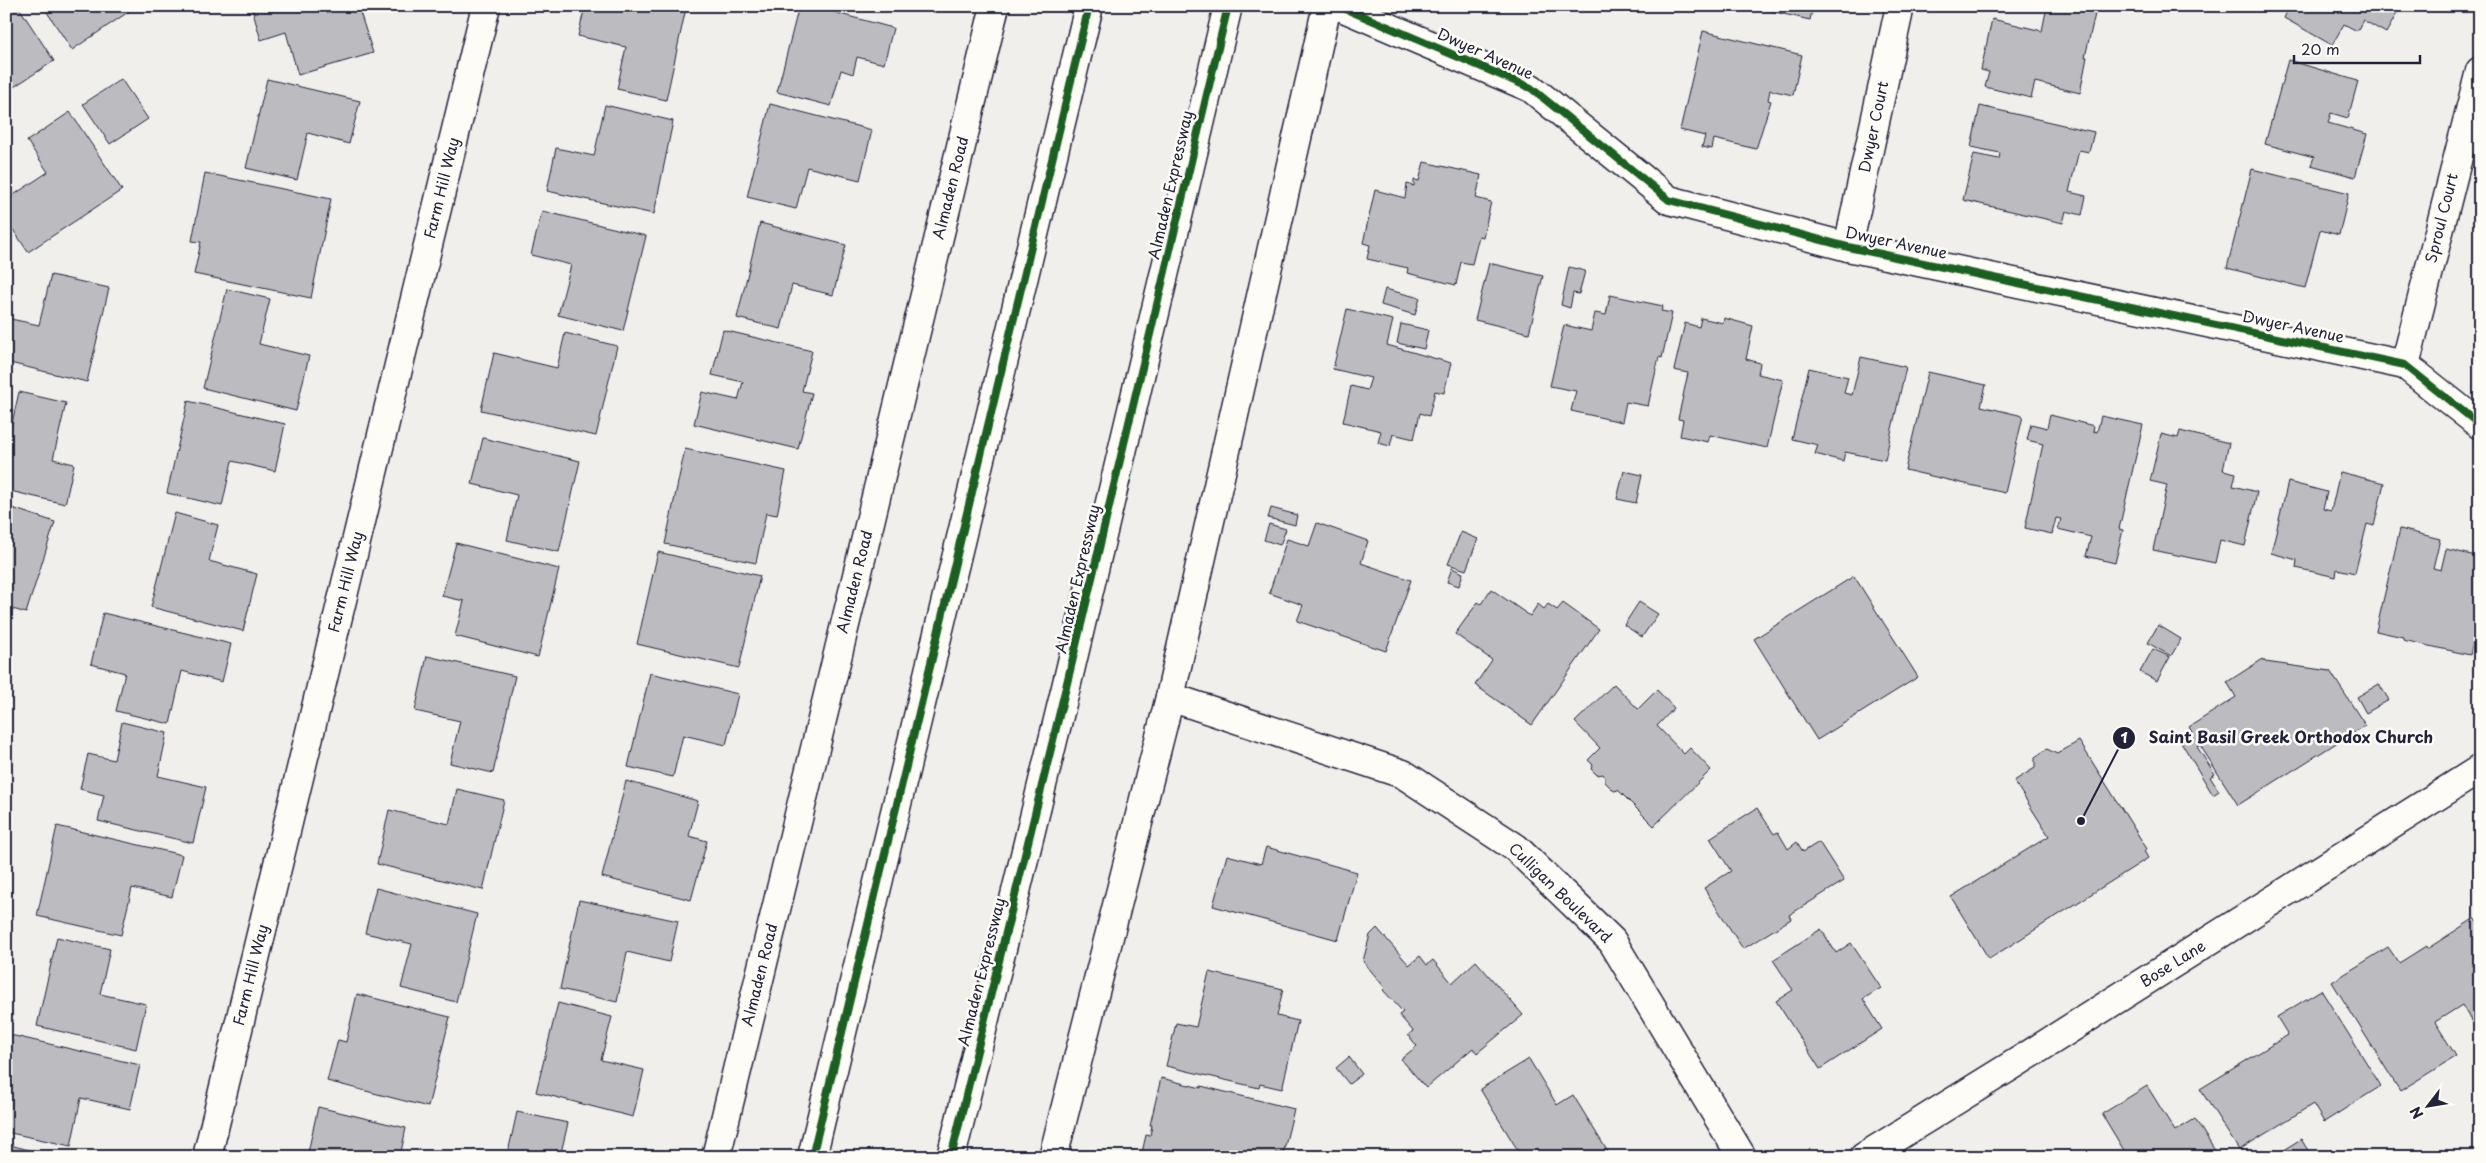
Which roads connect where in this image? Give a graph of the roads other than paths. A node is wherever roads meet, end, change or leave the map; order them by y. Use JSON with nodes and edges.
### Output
{"nodes":[{"id":1,"x":486,"y":6,"type":"edge"},
{"id":2,"x":995,"y":6,"type":"edge"},
{"id":3,"x":1089,"y":6,"type":"edge"},
{"id":4,"x":1228,"y":6,"type":"edge"},
{"id":5,"x":1327,"y":6,"type":"edge"},
{"id":6,"x":1339,"y":6,"type":"edge"},
{"id":7,"x":1900,"y":6,"type":"edge"},
{"id":8,"x":2480,"y":71,"type":"edge"},
{"id":9,"x":1848,"y":248,"type":"junction"},
{"id":10,"x":2405,"y":365,"type":"junction"},
{"id":11,"x":2480,"y":424,"type":"edge"},
{"id":12,"x":1170,"y":697,"type":"junction"},
{"id":13,"x":2480,"y":769,"type":"edge"},
{"id":14,"x":207,"y":1157,"type":"edge"},
{"id":15,"x":716,"y":1157,"type":"edge"},
{"id":16,"x":812,"y":1157,"type":"edge"},
{"id":17,"x":951,"y":1157,"type":"edge"},
{"id":18,"x":1053,"y":1157,"type":"edge"},
{"id":19,"x":1742,"y":1157,"type":"edge"},
{"id":20,"x":1864,"y":1157,"type":"edge"}],
"edges":[{"from":1,"to":14,"type":"street","name":"Farm Hill Way"},
{"from":2,"to":15,"type":"street","name":"Almaden Road"},
{"from":3,"to":16,"type":"street"},
{"from":4,"to":17,"type":"street","name":"Almaden Expressway"},
{"from":5,"to":12,"type":"street"},
{"from":6,"to":9,"type":"street","name":"Dwyer Avenue"},
{"from":7,"to":9,"type":"street","name":"Dwyer Court"},
{"from":8,"to":10,"type":"street","name":"Sproul Court"},
{"from":9,"to":10,"type":"street","name":"Dwyer Avenue"},
{"from":10,"to":11,"type":"street","name":"Dwyer Avenue"},
{"from":12,"to":18,"type":"street"},
{"from":12,"to":19,"type":"street","name":"Culligan Boulevard"},
{"from":13,"to":20,"type":"street","name":"Bose Lane"}]}
